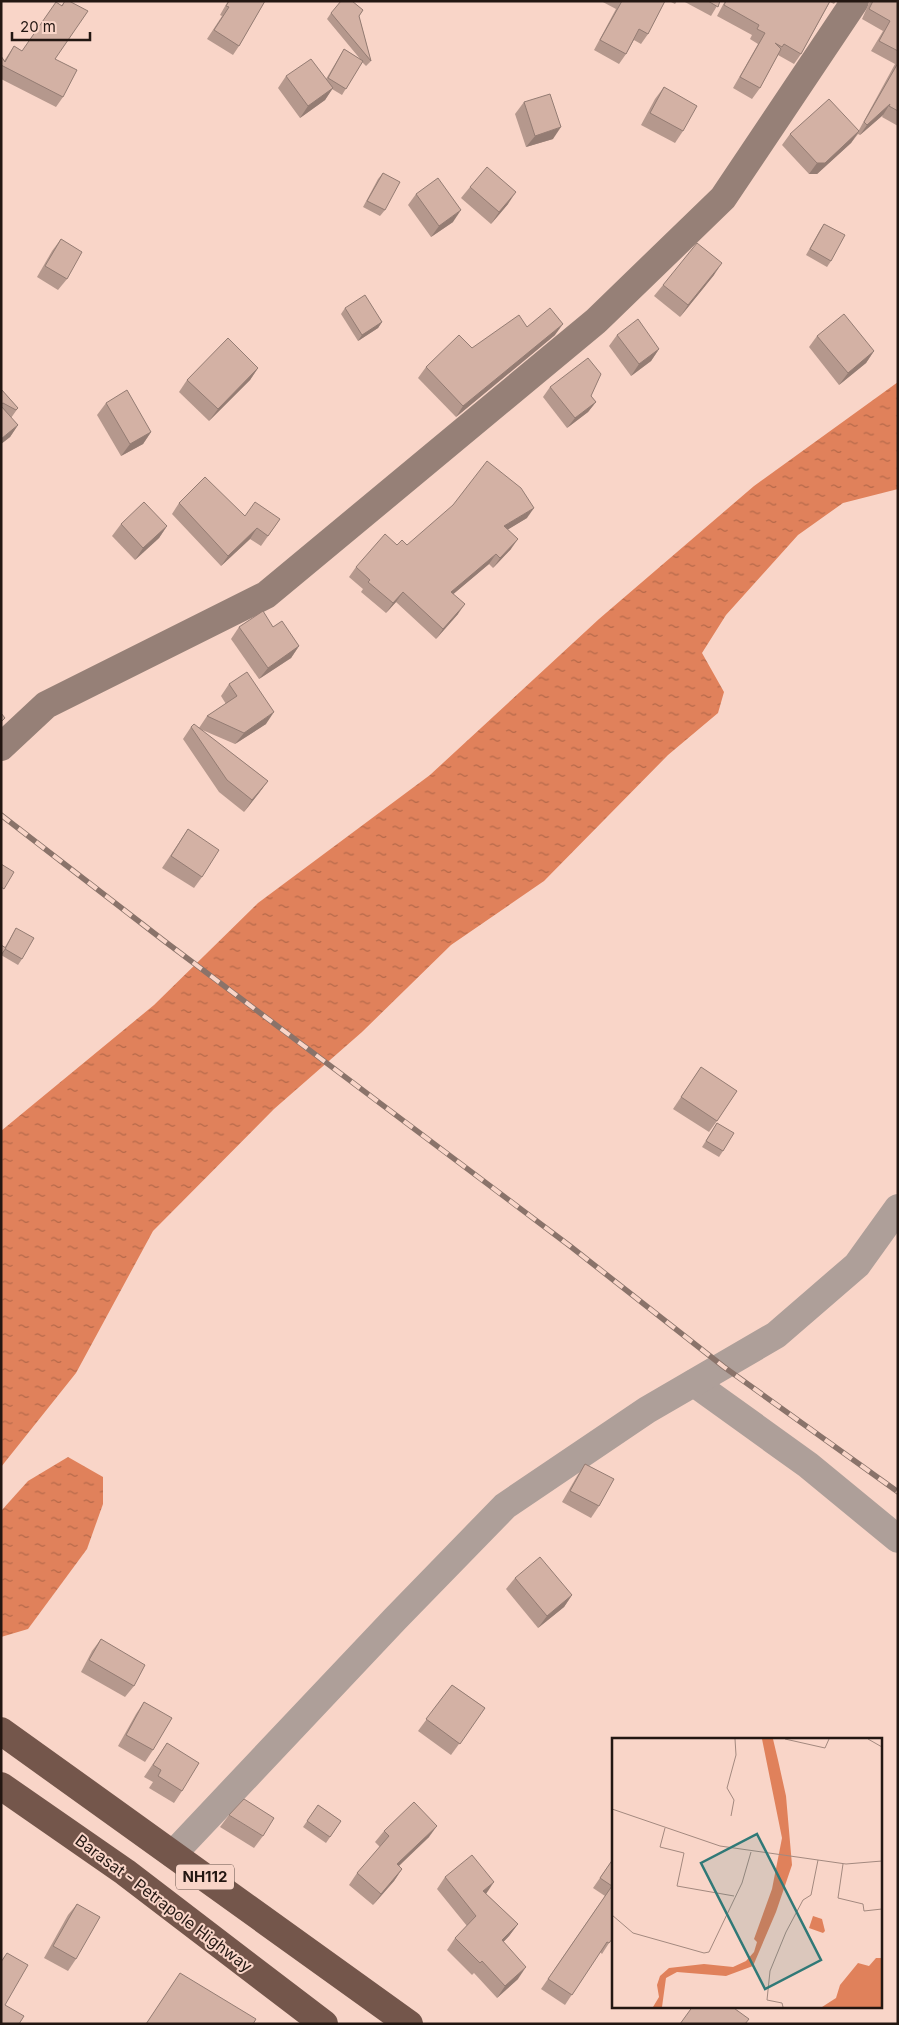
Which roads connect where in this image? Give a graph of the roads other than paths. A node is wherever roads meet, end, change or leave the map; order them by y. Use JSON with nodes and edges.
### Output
{"nodes":[{"id":1,"x":855,"y":1,"type":"edge"},
{"id":2,"x":1,"y":747,"type":"edge"},
{"id":3,"x":898,"y":1208,"type":"edge"},
{"id":4,"x":694,"y":1383,"type":"junction"},
{"id":5,"x":898,"y":1539,"type":"edge"},
{"id":6,"x":1,"y":1731,"type":"edge"},
{"id":7,"x":1,"y":1786,"type":"edge"},
{"id":8,"x":173,"y":1854,"type":"junction"},
{"id":9,"x":324,"y":2024,"type":"edge"},
{"id":10,"x":409,"y":2024,"type":"edge"}],
"edges":[{"from":1,"to":2,"type":"main road"},
{"from":3,"to":4,"type":"street"},
{"from":4,"to":5,"type":"street"},
{"from":4,"to":8,"type":"street"},
{"from":6,"to":8,"type":"highway","number":"NH112"},
{"from":7,"to":9,"type":"highway","name":"Barasat - Petrapole Highway","number":"NH112"},
{"from":8,"to":10,"type":"highway","number":"NH112"}]}
